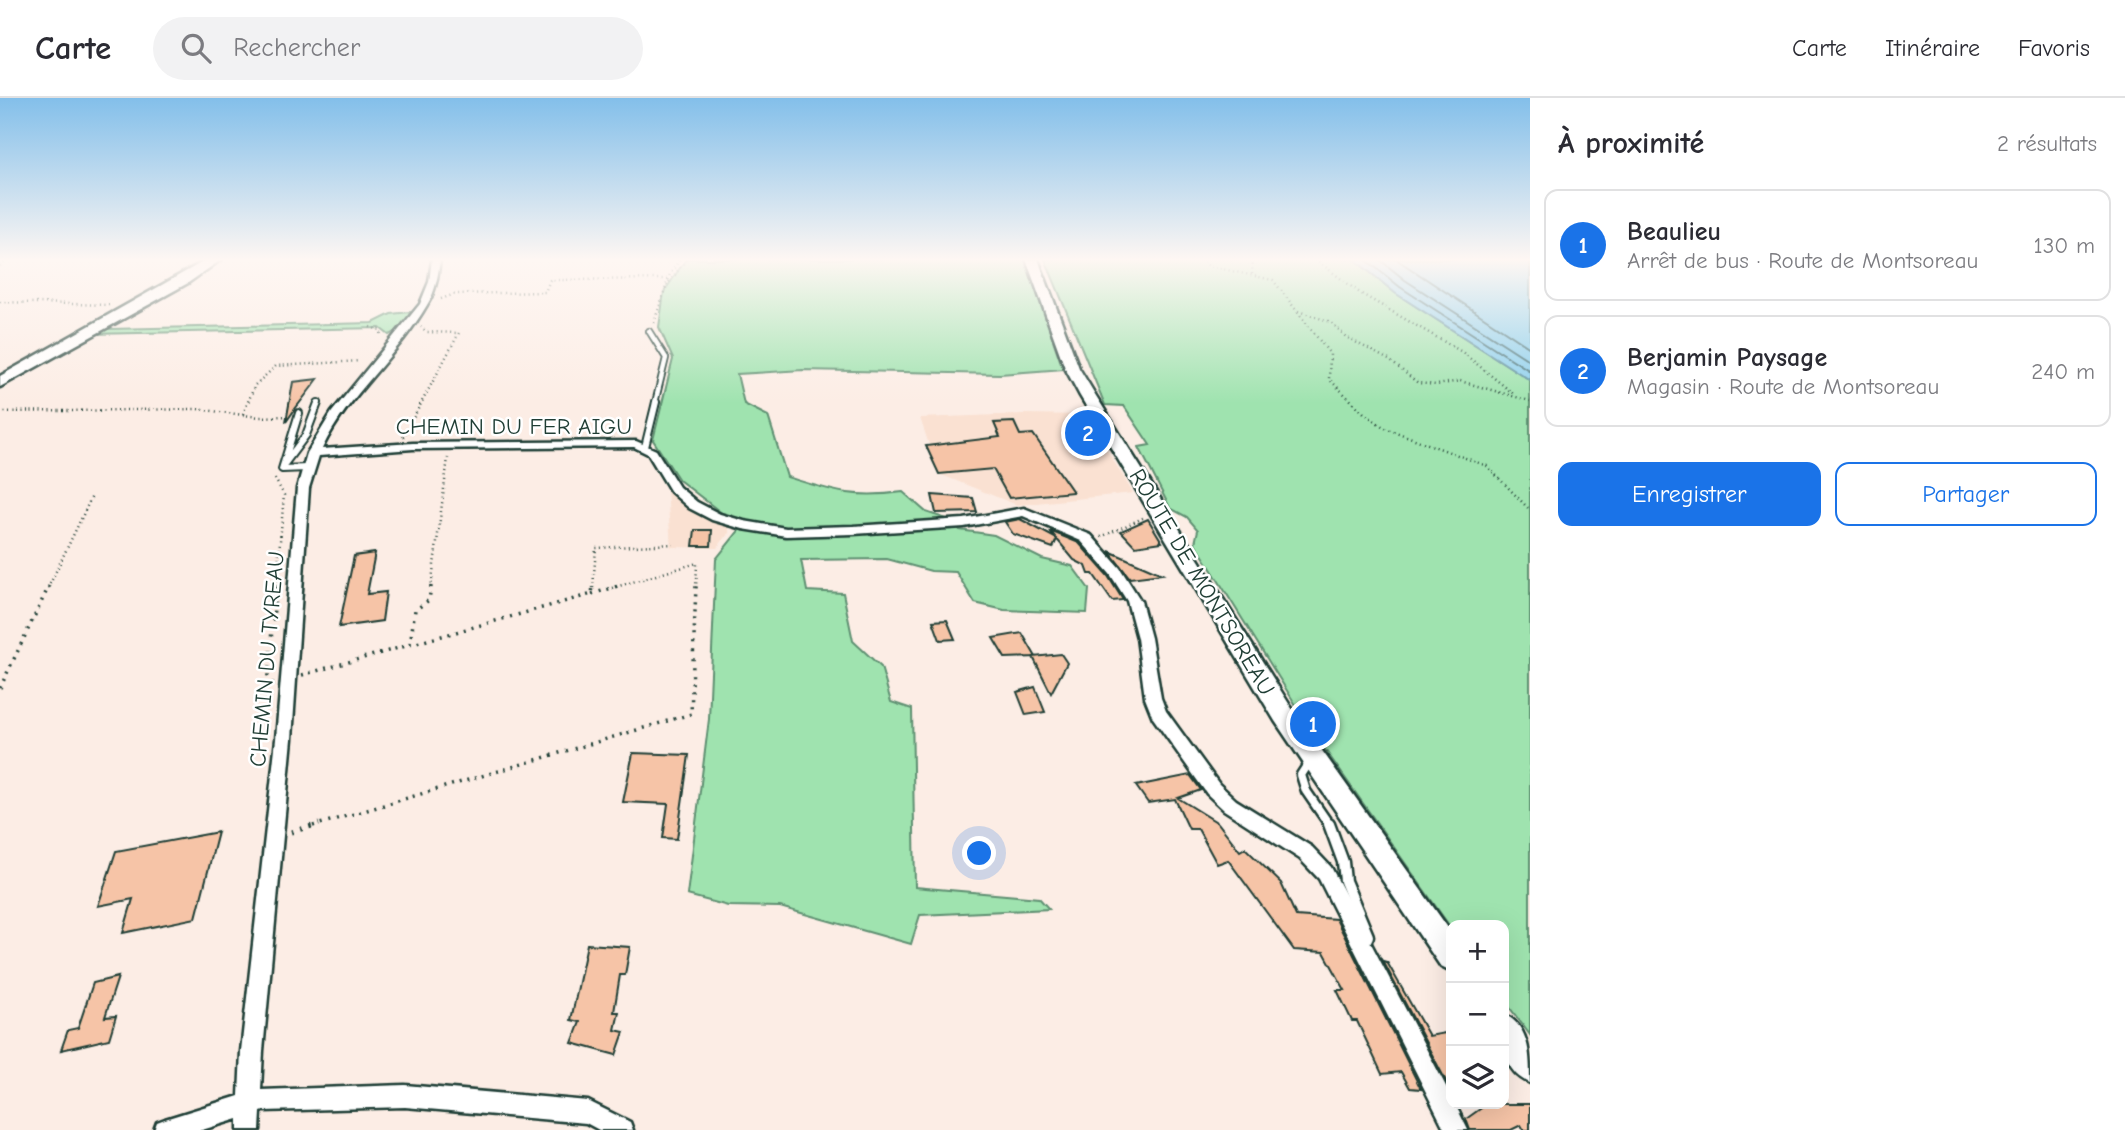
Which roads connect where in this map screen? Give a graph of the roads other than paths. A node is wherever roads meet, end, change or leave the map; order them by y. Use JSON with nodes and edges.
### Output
{"nodes":[{"id":1,"x":134,"y":307,"type":"edge"},
{"id":2,"x":421,"y":307,"type":"edge"},
{"id":3,"x":1050,"y":307,"type":"edge"},
{"id":4,"x":649,"y":331,"type":"road end"},
{"id":5,"x":0,"y":382,"type":"edge"},
{"id":6,"x":318,"y":403,"type":"dead end"},
{"id":7,"x":299,"y":413,"type":"dead end"},
{"id":8,"x":645,"y":447,"type":"junction"},
{"id":9,"x":310,"y":460,"type":"junction"},
{"id":10,"x":282,"y":466,"type":"junction"},
{"id":11,"x":1312,"y":758,"type":"junction"},
{"id":12,"x":1360,"y":946,"type":"junction"},
{"id":13,"x":1446,"y":950,"type":"edge"},
{"id":14,"x":1509,"y":1037,"type":"edge"},
{"id":15,"x":1530,"y":1067,"type":"edge"},
{"id":16,"x":251,"y":1103,"type":"junction"},
{"id":17,"x":165,"y":1130,"type":"edge"},
{"id":18,"x":249,"y":1130,"type":"edge"},
{"id":19,"x":622,"y":1130,"type":"edge"},
{"id":20,"x":1457,"y":1130,"type":"edge"}],
"edges":[{"from":1,"to":5,"type":"main road"},
{"from":2,"to":9,"type":"street","name":"CHEMIN DU TYREAU"},
{"from":3,"to":11,"type":"main road","name":"ROUTE DE MONTSOREAU"},
{"from":4,"to":8,"type":"lane"},
{"from":6,"to":10,"type":"lane"},
{"from":7,"to":10,"type":"lane"},
{"from":8,"to":9,"type":"street","name":"CHEMIN DU FER AIGU"},
{"from":8,"to":12,"type":"street","name":"CHEMIN DU FER AIGU"},
{"from":9,"to":10,"type":"lane"},
{"from":9,"to":16,"type":"street","name":"CHEMIN DU TYREAU"},
{"from":11,"to":12,"type":"lane"},
{"from":11,"to":13,"type":"main road","name":"ROUTE DE MONTSOREAU"},
{"from":12,"to":20,"type":"street"},
{"from":14,"to":15,"type":"main road"},
{"from":16,"to":17,"type":"street"},
{"from":16,"to":18,"type":"street","name":"CHEMIN DU TYREAU"},
{"from":16,"to":19,"type":"street"}]}
